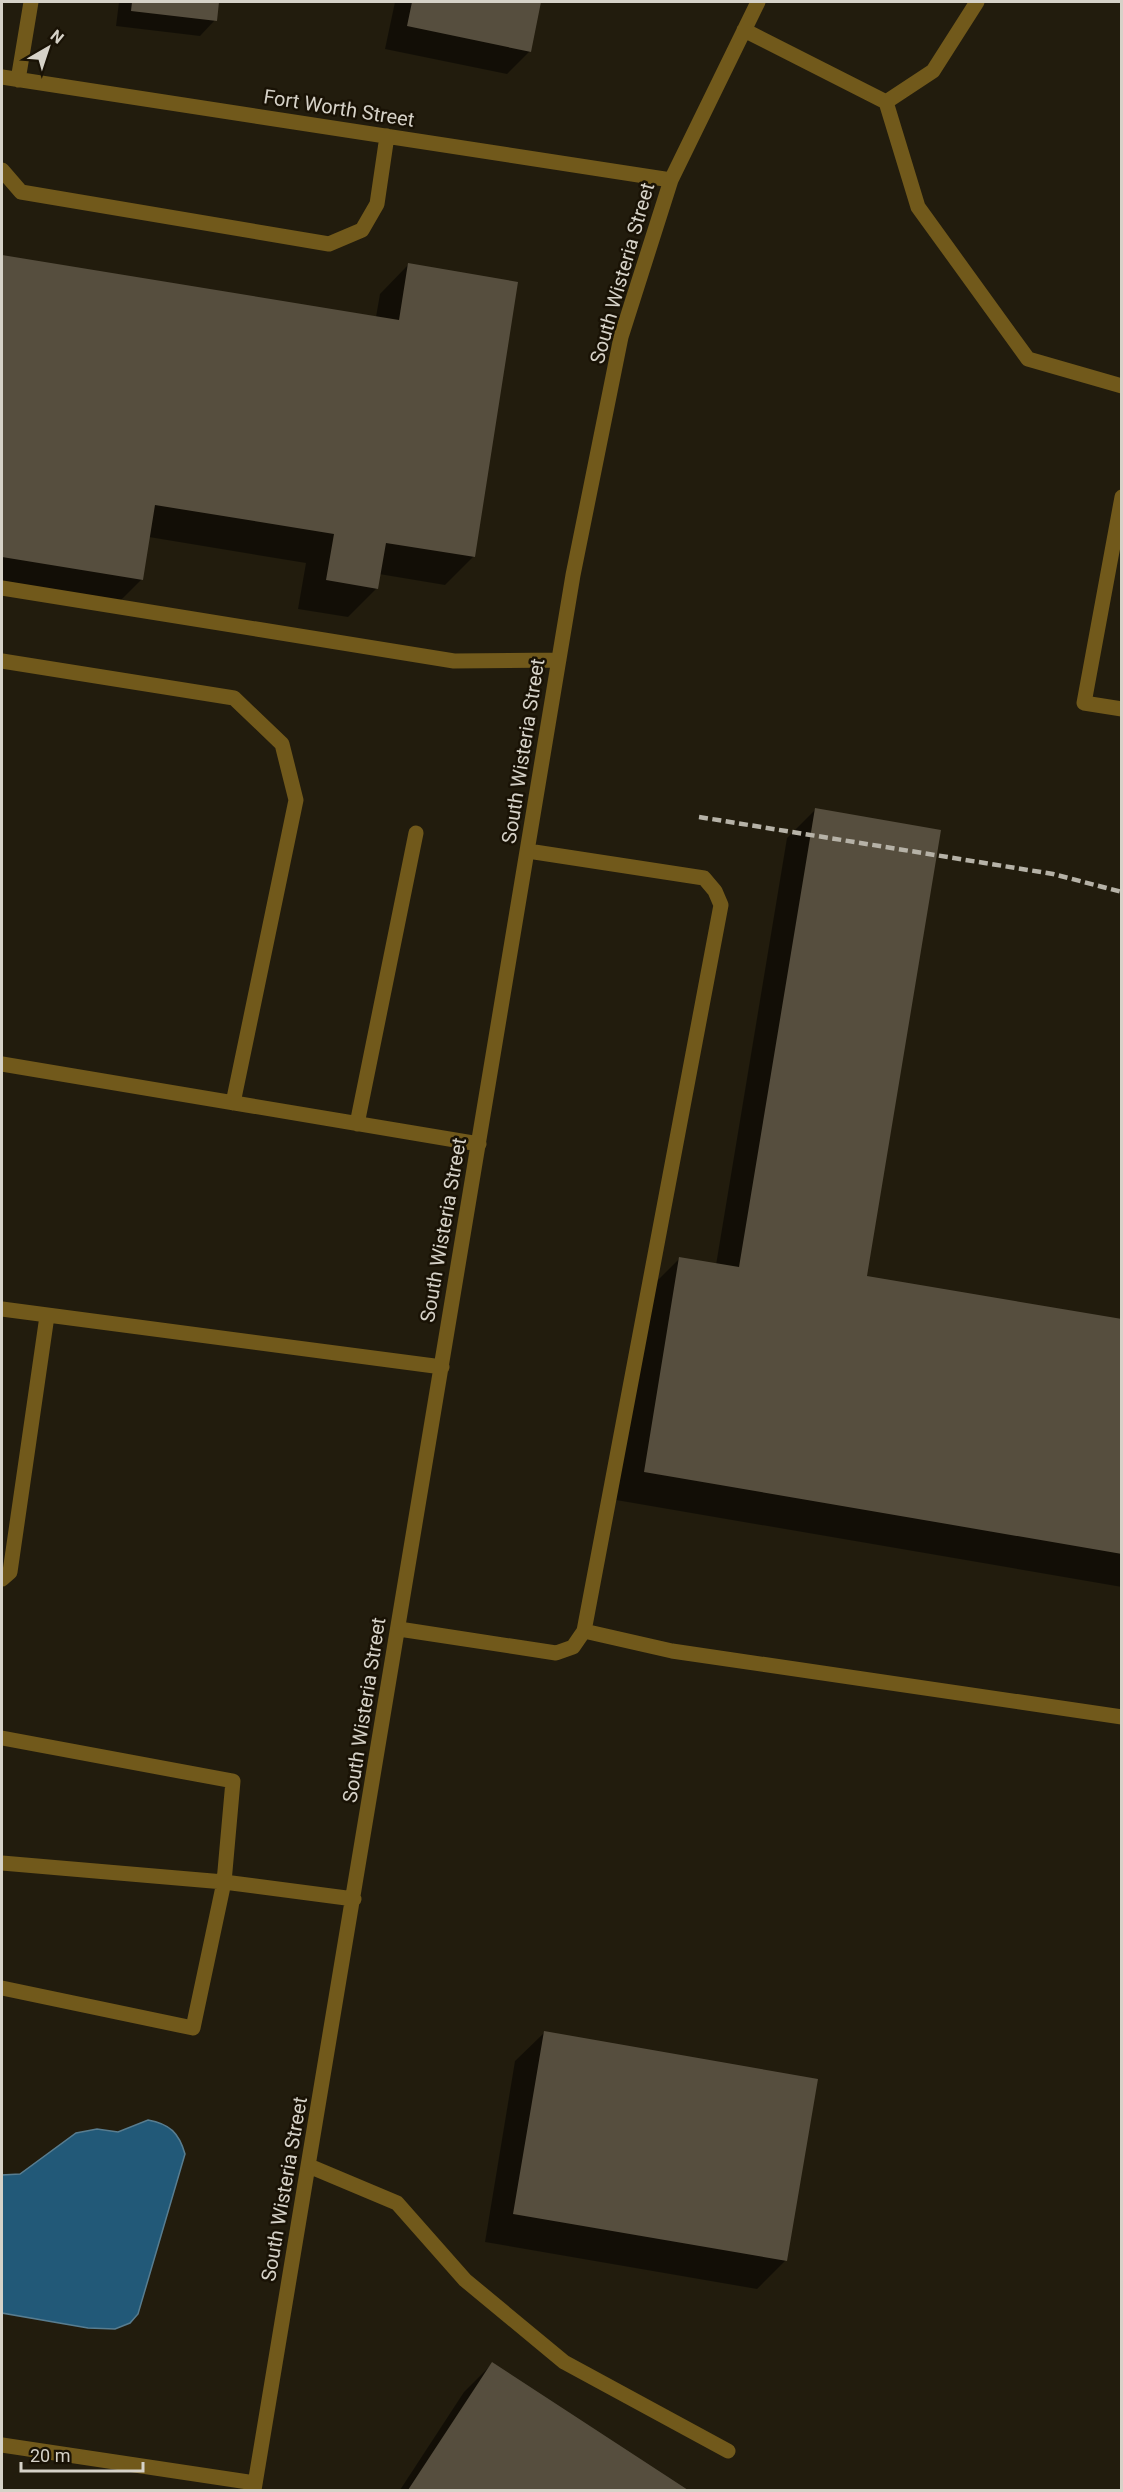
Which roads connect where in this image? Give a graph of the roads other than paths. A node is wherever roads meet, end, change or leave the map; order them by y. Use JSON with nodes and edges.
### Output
{"nodes":[{"id":1,"x":31,"y":2,"type":"edge"},
{"id":2,"x":758,"y":2,"type":"edge"},
{"id":3,"x":977,"y":2,"type":"edge"},
{"id":4,"x":744,"y":30,"type":"junction"},
{"id":5,"x":2,"y":77,"type":"edge"},
{"id":6,"x":18,"y":80,"type":"junction"},
{"id":7,"x":886,"y":102,"type":"junction"},
{"id":8,"x":387,"y":136,"type":"junction"},
{"id":9,"x":2,"y":170,"type":"edge"},
{"id":10,"x":671,"y":180,"type":"junction"},
{"id":11,"x":1122,"y":386,"type":"edge"},
{"id":12,"x":1122,"y":497,"type":"edge"},
{"id":13,"x":2,"y":588,"type":"edge"},
{"id":14,"x":559,"y":660,"type":"junction"},
{"id":15,"x":2,"y":661,"type":"edge"},
{"id":16,"x":1122,"y":709,"type":"edge"},
{"id":17,"x":416,"y":833,"type":"dead end"},
{"id":18,"x":528,"y":851,"type":"junction"},
{"id":19,"x":2,"y":1064,"type":"edge"},
{"id":20,"x":233,"y":1103,"type":"junction"},
{"id":21,"x":357,"y":1124,"type":"junction"},
{"id":22,"x":479,"y":1144,"type":"junction"},
{"id":23,"x":2,"y":1310,"type":"edge"},
{"id":24,"x":47,"y":1316,"type":"junction"},
{"id":25,"x":442,"y":1367,"type":"junction"},
{"id":26,"x":2,"y":1579,"type":"edge"},
{"id":27,"x":399,"y":1629,"type":"junction"},
{"id":28,"x":584,"y":1631,"type":"junction"},
{"id":29,"x":1122,"y":1717,"type":"edge"},
{"id":30,"x":2,"y":1738,"type":"edge"},
{"id":31,"x":2,"y":1863,"type":"edge"},
{"id":32,"x":224,"y":1882,"type":"junction"},
{"id":33,"x":354,"y":1899,"type":"junction"},
{"id":34,"x":2,"y":1988,"type":"edge"},
{"id":35,"x":309,"y":2166,"type":"junction"},
{"id":36,"x":2,"y":2445,"type":"edge"},
{"id":37,"x":728,"y":2451,"type":"dead end"},
{"id":38,"x":254,"y":2487,"type":"edge"}],
"edges":[{"from":1,"to":6,"type":"street"},
{"from":2,"to":4,"type":"street","name":"South Wisteria Street"},
{"from":3,"to":7,"type":"street"},
{"from":4,"to":7,"type":"street"},
{"from":4,"to":10,"type":"street","name":"South Wisteria Street"},
{"from":5,"to":6,"type":"street","name":"Fort Worth Street"},
{"from":6,"to":8,"type":"street","name":"Fort Worth Street"},
{"from":7,"to":11,"type":"street"},
{"from":8,"to":9,"type":"street"},
{"from":8,"to":10,"type":"street","name":"Fort Worth Street"},
{"from":10,"to":14,"type":"street","name":"South Wisteria Street"},
{"from":12,"to":16,"type":"street"},
{"from":13,"to":14,"type":"street"},
{"from":14,"to":18,"type":"street","name":"South Wisteria Street"},
{"from":15,"to":20,"type":"street"},
{"from":17,"to":21,"type":"street"},
{"from":18,"to":22,"type":"street","name":"South Wisteria Street"},
{"from":18,"to":28,"type":"street"},
{"from":19,"to":20,"type":"street"},
{"from":20,"to":21,"type":"street"},
{"from":21,"to":22,"type":"street"},
{"from":22,"to":25,"type":"street","name":"South Wisteria Street"},
{"from":23,"to":24,"type":"street"},
{"from":24,"to":25,"type":"street"},
{"from":24,"to":26,"type":"street"},
{"from":25,"to":27,"type":"street","name":"South Wisteria Street"},
{"from":27,"to":28,"type":"street"},
{"from":27,"to":33,"type":"street","name":"South Wisteria Street"},
{"from":28,"to":29,"type":"street"},
{"from":30,"to":32,"type":"street"},
{"from":31,"to":32,"type":"street"},
{"from":32,"to":33,"type":"street"},
{"from":32,"to":34,"type":"street"},
{"from":33,"to":35,"type":"street","name":"South Wisteria Street"},
{"from":35,"to":37,"type":"street"},
{"from":35,"to":38,"type":"street","name":"South Wisteria Street"},
{"from":36,"to":38,"type":"street"}]}
